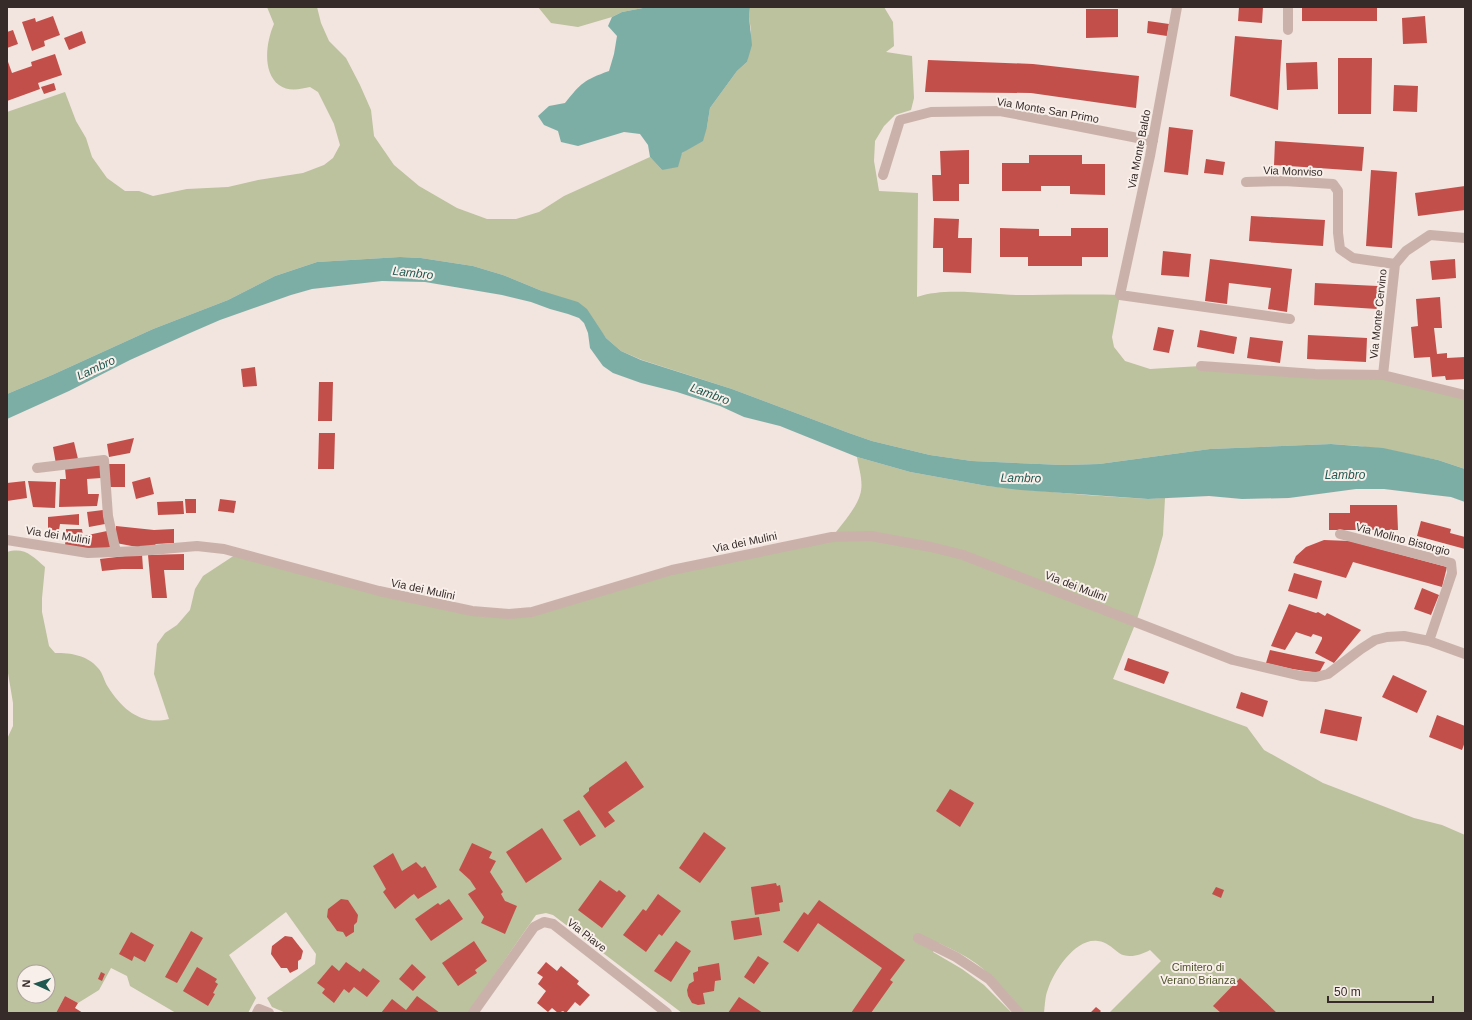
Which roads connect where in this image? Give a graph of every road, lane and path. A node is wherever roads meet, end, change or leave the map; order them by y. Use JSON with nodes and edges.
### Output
{"nodes":[{"id":1,"x":1177,"y":7,"type":"edge"},
{"id":2,"x":1288,"y":7,"type":"edge"},
{"id":3,"x":1288,"y":30,"type":"dead end"},
{"id":4,"x":1153,"y":141,"type":"junction"},
{"id":5,"x":883,"y":175,"type":"dead end"},
{"id":6,"x":1246,"y":182,"type":"dead end"},
{"id":7,"x":1465,"y":238,"type":"edge"},
{"id":8,"x":1395,"y":264,"type":"junction"},
{"id":9,"x":1290,"y":318,"type":"dead end"},
{"id":10,"x":1201,"y":366,"type":"dead end"},
{"id":11,"x":1383,"y":375,"type":"junction"},
{"id":12,"x":1465,"y":395,"type":"edge"},
{"id":13,"x":38,"y":468,"type":"dead end"},
{"id":14,"x":1340,"y":534,"type":"dead end"},
{"id":15,"x":7,"y":540,"type":"edge"},
{"id":16,"x":116,"y":552,"type":"junction"},
{"id":17,"x":1429,"y":641,"type":"junction"},
{"id":18,"x":1465,"y":654,"type":"edge"},
{"id":19,"x":918,"y":938,"type":"dead end"},
{"id":20,"x":258,"y":1011,"type":"edge"},
{"id":21,"x":269,"y":1013,"type":"edge"},
{"id":22,"x":473,"y":1013,"type":"edge"},
{"id":23,"x":667,"y":1013,"type":"edge"},
{"id":24,"x":1019,"y":1013,"type":"edge"}],
"edges":[{"from":1,"to":4,"type":"street","name":"Via Monte Baldo"},
{"from":2,"to":3,"type":"street"},
{"from":4,"to":5,"type":"street","name":"Via Monte San Primo"},
{"from":4,"to":9,"type":"street","name":"Via Monte Baldo"},
{"from":6,"to":8,"type":"street","name":"Via Monviso"},
{"from":7,"to":8,"type":"street","name":"Via Monte Cervino"},
{"from":8,"to":11,"type":"street","name":"Via Monte Cervino"},
{"from":10,"to":11,"type":"street"},
{"from":11,"to":12,"type":"street"},
{"from":13,"to":16,"type":"street"},
{"from":14,"to":17,"type":"street","name":"Via Molino Bistorgio"},
{"from":15,"to":16,"type":"street","name":"Via dei Mulini"},
{"from":16,"to":17,"type":"street","name":"Via dei Mulini"},
{"from":17,"to":18,"type":"street","name":"Via dei Mulini"},
{"from":19,"to":24,"type":"street"},
{"from":20,"to":21,"type":"street"},
{"from":22,"to":23,"type":"street","name":"Via Piave"}]}
